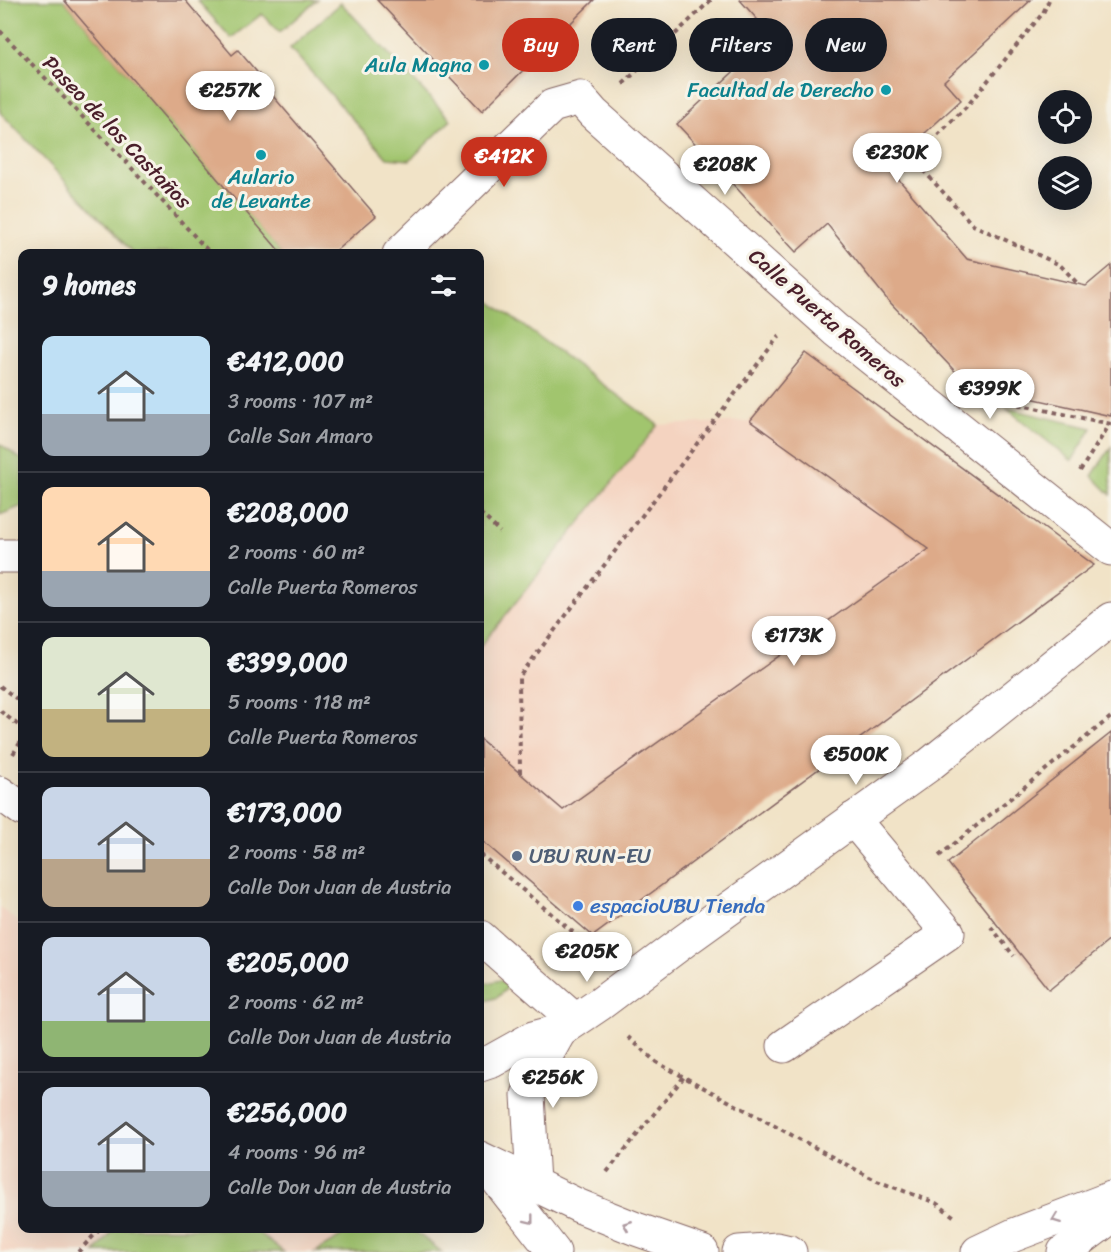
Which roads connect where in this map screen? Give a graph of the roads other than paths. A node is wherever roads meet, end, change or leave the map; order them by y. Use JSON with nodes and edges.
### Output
{"nodes":[{"id":1,"x":404,"y":249,"type":"edge"},
{"id":2,"x":1111,"y":549,"type":"edge"},
{"id":3,"x":0,"y":556,"type":"edge"},
{"id":4,"x":18,"y":556,"type":"edge"},
{"id":5,"x":1111,"y":619,"type":"edge"},
{"id":6,"x":0,"y":793,"type":"edge"},
{"id":7,"x":18,"y":806,"type":"edge"},
{"id":8,"x":853,"y":819,"type":"junction"},
{"id":9,"x":484,"y":941,"type":"edge"},
{"id":10,"x":567,"y":1025,"type":"junction"},
{"id":11,"x":784,"y":1046,"type":"dead end"},
{"id":12,"x":484,"y":1064,"type":"edge"},
{"id":13,"x":484,"y":1160,"type":"edge"},
{"id":14,"x":484,"y":1163,"type":"edge"},
{"id":15,"x":533,"y":1183,"type":"junction"},
{"id":16,"x":1111,"y":1198,"type":"edge"},
{"id":17,"x":1111,"y":1217,"type":"edge"},
{"id":18,"x":970,"y":1239,"type":"edge"},
{"id":19,"x":554,"y":1252,"type":"edge"},
{"id":20,"x":702,"y":1252,"type":"edge"},
{"id":21,"x":739,"y":1252,"type":"edge"},
{"id":22,"x":790,"y":1252,"type":"edge"},
{"id":23,"x":1064,"y":1252,"type":"edge"}],
"edges":[{"from":1,"to":2,"type":"main road","name":"Calle Puerta Romeros"},
{"from":3,"to":4,"type":"main road"},
{"from":5,"to":8,"type":"main road"},
{"from":6,"to":7,"type":"main road"},
{"from":8,"to":10,"type":"main road"},
{"from":8,"to":11,"type":"main road"},
{"from":9,"to":10,"type":"main road"},
{"from":10,"to":12,"type":"main road"},
{"from":10,"to":15,"type":"main road"},
{"from":13,"to":15,"type":"main road"},
{"from":14,"to":19,"type":"main road","one_way":true},
{"from":20,"to":15,"type":"main road","one_way":true},
{"from":16,"to":18,"type":"main road","one_way":true},
{"from":17,"to":23,"type":"main road"},
{"from":21,"to":22,"type":"main road"}]}
